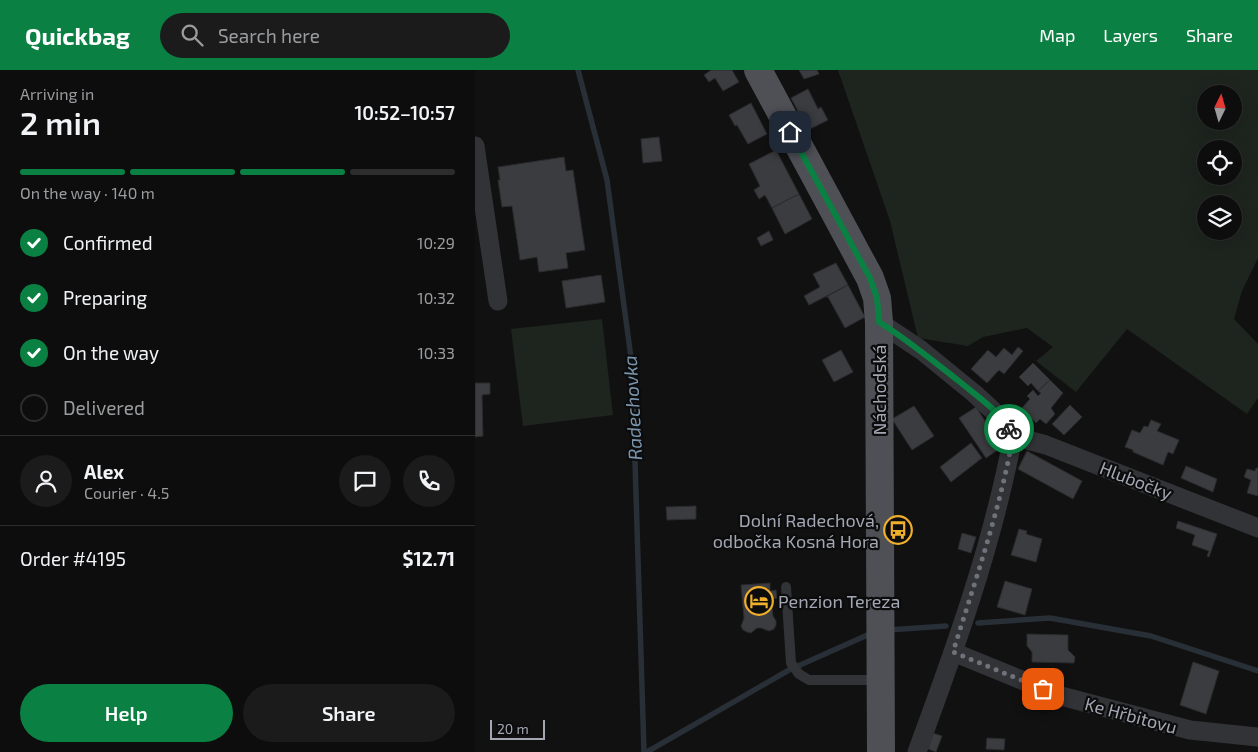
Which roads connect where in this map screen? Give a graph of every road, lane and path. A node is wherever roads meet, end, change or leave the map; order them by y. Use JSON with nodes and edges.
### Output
{"nodes":[{"id":1,"x":758,"y":70,"type":"edge"},
{"id":2,"x":475,"y":146,"type":"edge"},
{"id":3,"x":498,"y":301,"type":"dead end"},
{"id":4,"x":879,"y":322,"type":"junction"},
{"id":5,"x":1013,"y":436,"type":"junction"},
{"id":6,"x":1258,"y":528,"type":"edge"},
{"id":7,"x":786,"y":587,"type":"dead end"},
{"id":8,"x":953,"y":652,"type":"junction"},
{"id":9,"x":879,"y":680,"type":"junction"},
{"id":10,"x":1258,"y":737,"type":"edge"},
{"id":11,"x":881,"y":752,"type":"edge"},
{"id":12,"x":917,"y":752,"type":"edge"}],
"edges":[{"from":1,"to":4,"type":"main road","name":"Náchodská"},
{"from":2,"to":3,"type":"street"},
{"from":4,"to":5,"type":"street"},
{"from":4,"to":9,"type":"main road","name":"Náchodská"},
{"from":5,"to":6,"type":"street","name":"Hlubočky"},
{"from":5,"to":8,"type":"street"},
{"from":7,"to":9,"type":"lane"},
{"from":8,"to":10,"type":"street","name":"Ke Hřbitovu"},
{"from":8,"to":12,"type":"street"},
{"from":9,"to":11,"type":"main road","name":"Náchodská"}]}
